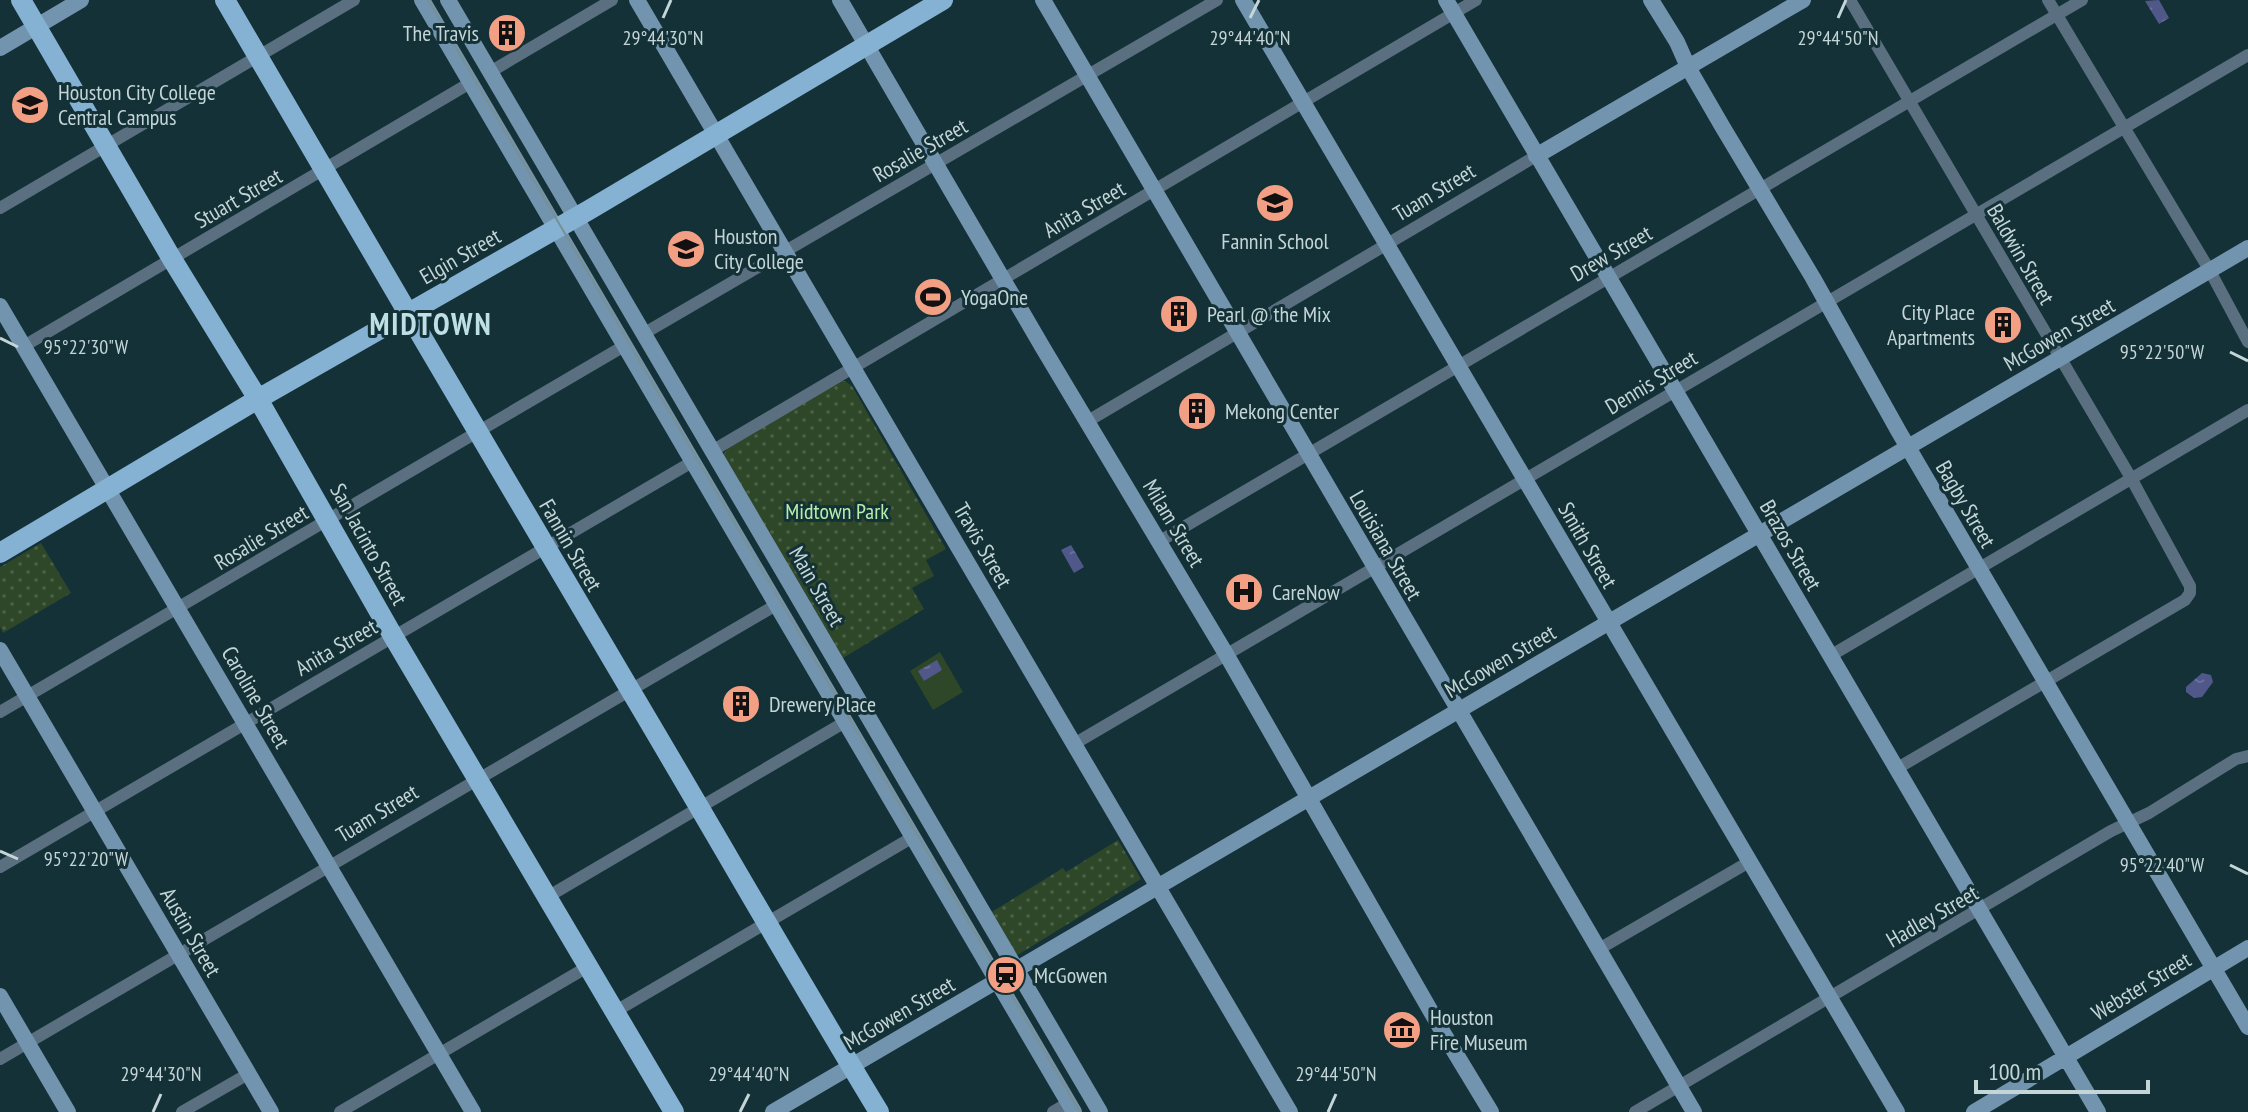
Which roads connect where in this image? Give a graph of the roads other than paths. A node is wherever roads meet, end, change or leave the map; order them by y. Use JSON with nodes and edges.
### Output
{"nodes":[{"id":1,"x":21,"y":0,"type":"edge"},
{"id":2,"x":81,"y":0,"type":"edge"},
{"id":3,"x":225,"y":0,"type":"edge"},
{"id":4,"x":354,"y":0,"type":"edge"},
{"id":5,"x":422,"y":0,"type":"edge"},
{"id":6,"x":448,"y":0,"type":"edge"},
{"id":7,"x":612,"y":0,"type":"edge"},
{"id":8,"x":637,"y":0,"type":"edge"},
{"id":9,"x":840,"y":0,"type":"edge"},
{"id":10,"x":943,"y":0,"type":"edge"},
{"id":11,"x":1043,"y":0,"type":"edge"},
{"id":12,"x":1217,"y":0,"type":"edge"},
{"id":13,"x":1243,"y":0,"type":"edge"},
{"id":14,"x":1476,"y":0,"type":"edge"},
{"id":15,"x":1651,"y":0,"type":"edge"},
{"id":16,"x":1803,"y":0,"type":"edge"},
{"id":17,"x":1850,"y":0,"type":"edge"},
{"id":18,"x":2048,"y":0,"type":"edge"},
{"id":19,"x":2082,"y":0,"type":"edge"},
{"id":20,"x":1450,"y":6,"type":"edge"},
{"id":21,"x":2056,"y":15,"type":"junction"},
{"id":22,"x":36,"y":26,"type":"junction"},
{"id":23,"x":867,"y":45,"type":"junction"},
{"id":24,"x":0,"y":48,"type":"edge"},
{"id":25,"x":2248,"y":55,"type":"edge"},
{"id":26,"x":258,"y":57,"type":"junction"},
{"id":27,"x":1689,"y":69,"type":"junction"},
{"id":28,"x":490,"y":72,"type":"junction"},
{"id":29,"x":1086,"y":76,"type":"junction"},
{"id":30,"x":470,"y":83,"type":"junction"},
{"id":31,"x":1908,"y":100,"type":"junction"},
{"id":32,"x":1303,"y":103,"type":"junction"},
{"id":33,"x":2125,"y":127,"type":"junction"},
{"id":34,"x":717,"y":133,"type":"junction"},
{"id":35,"x":106,"y":145,"type":"junction"},
{"id":36,"x":1536,"y":156,"type":"junction"},
{"id":37,"x":936,"y":164,"type":"junction"},
{"id":38,"x":323,"y":172,"type":"junction"},
{"id":39,"x":1759,"y":189,"type":"junction"},
{"id":40,"x":1155,"y":190,"type":"junction"},
{"id":41,"x":0,"y":208,"type":"edge"},
{"id":42,"x":1975,"y":214,"type":"junction"},
{"id":43,"x":575,"y":218,"type":"junction"},
{"id":44,"x":556,"y":229,"type":"junction"},
{"id":45,"x":1388,"y":245,"type":"junction"},
{"id":46,"x":2248,"y":248,"type":"edge"},
{"id":47,"x":785,"y":251,"type":"junction"},
{"id":48,"x":172,"y":259,"type":"junction"},
{"id":49,"x":2210,"y":271,"type":"junction"},
{"id":50,"x":1608,"y":278,"type":"junction"},
{"id":51,"x":1004,"y":279,"type":"junction"},
{"id":52,"x":1826,"y":302,"type":"junction"},
{"id":53,"x":0,"y":306,"type":"edge"},
{"id":54,"x":408,"y":313,"type":"junction"},
{"id":55,"x":1237,"y":333,"type":"junction"},
{"id":56,"x":643,"y":334,"type":"junction"},
{"id":57,"x":2248,"y":342,"type":"edge"},
{"id":58,"x":24,"y":346,"type":"junction"},
{"id":59,"x":624,"y":346,"type":"junction"},
{"id":60,"x":2059,"y":358,"type":"junction"},
{"id":61,"x":1458,"y":365,"type":"junction"},
{"id":62,"x":853,"y":368,"type":"junction"},
{"id":63,"x":1675,"y":391,"type":"junction"},
{"id":64,"x":258,"y":399,"type":"junction"},
{"id":65,"x":2248,"y":410,"type":"edge"},
{"id":66,"x":1088,"y":421,"type":"junction"},
{"id":67,"x":478,"y":430,"type":"junction"},
{"id":68,"x":1909,"y":448,"type":"junction"},
{"id":69,"x":712,"y":451,"type":"junction"},
{"id":70,"x":1308,"y":454,"type":"junction"},
{"id":71,"x":692,"y":462,"type":"junction"},
{"id":72,"x":2131,"y":478,"type":"junction"},
{"id":73,"x":1525,"y":479,"type":"junction"},
{"id":74,"x":109,"y":488,"type":"junction"},
{"id":75,"x":329,"y":520,"type":"junction"},
{"id":76,"x":1760,"y":535,"type":"junction"},
{"id":77,"x":1160,"y":541,"type":"junction"},
{"id":78,"x":544,"y":547,"type":"junction"},
{"id":79,"x":0,"y":553,"type":"edge"},
{"id":80,"x":1373,"y":568,"type":"junction"},
{"id":81,"x":1979,"y":569,"type":"junction"},
{"id":82,"x":776,"y":605,"type":"junction"},
{"id":83,"x":179,"y":609,"type":"junction"},
{"id":84,"x":1608,"y":624,"type":"junction"},
{"id":85,"x":393,"y":636,"type":"junction"},
{"id":86,"x":0,"y":650,"type":"edge"},
{"id":87,"x":1226,"y":654,"type":"junction"},
{"id":88,"x":1830,"y":656,"type":"junction"},
{"id":89,"x":2045,"y":682,"type":"junction"},
{"id":90,"x":630,"y":690,"type":"junction"},
{"id":91,"x":27,"y":696,"type":"junction"},
{"id":92,"x":1459,"y":711,"type":"junction"},
{"id":93,"x":0,"y":712,"type":"edge"},
{"id":94,"x":845,"y":722,"type":"junction"},
{"id":95,"x":245,"y":723,"type":"junction"},
{"id":96,"x":1074,"y":744,"type":"junction"},
{"id":97,"x":2248,"y":756,"type":"edge"},
{"id":98,"x":1896,"y":769,"type":"junction"},
{"id":99,"x":478,"y":779,"type":"junction"},
{"id":100,"x":1308,"y":799,"type":"junction"},
{"id":101,"x":699,"y":810,"type":"junction"},
{"id":102,"x":95,"y":811,"type":"junction"},
{"id":103,"x":2127,"y":824,"type":"junction"},
{"id":104,"x":913,"y":837,"type":"junction"},
{"id":105,"x":1749,"y":862,"type":"junction"},
{"id":106,"x":330,"y":866,"type":"junction"},
{"id":107,"x":0,"y":867,"type":"edge"},
{"id":108,"x":1158,"y":886,"type":"junction"},
{"id":109,"x":549,"y":896,"type":"junction"},
{"id":110,"x":1979,"y":911,"type":"junction"},
{"id":111,"x":765,"y":923,"type":"junction"},
{"id":112,"x":2248,"y":948,"type":"edge"},
{"id":113,"x":1599,"y":949,"type":"junction"},
{"id":114,"x":178,"y":955,"type":"junction"},
{"id":115,"x":589,"y":966,"type":"junction"},
{"id":116,"x":2214,"y":967,"type":"junction"},
{"id":117,"x":1016,"y":970,"type":"junction"},
{"id":118,"x":997,"y":981,"type":"junction"},
{"id":119,"x":0,"y":996,"type":"edge"},
{"id":120,"x":1830,"y":998,"type":"junction"},
{"id":121,"x":616,"y":1011,"type":"junction"},
{"id":122,"x":2248,"y":1027,"type":"edge"},
{"id":123,"x":28,"y":1042,"type":"junction"},
{"id":124,"x":439,"y":1054,"type":"junction"},
{"id":125,"x":2066,"y":1057,"type":"junction"},
{"id":126,"x":0,"y":1059,"type":"edge"},
{"id":127,"x":851,"y":1066,"type":"junction"},
{"id":128,"x":248,"y":1074,"type":"junction"},
{"id":129,"x":1679,"y":1086,"type":"junction"},
{"id":130,"x":1071,"y":1108,"type":"edge"},
{"id":131,"x":68,"y":1112,"type":"edge"},
{"id":132,"x":182,"y":1112,"type":"edge"},
{"id":133,"x":271,"y":1112,"type":"edge"},
{"id":134,"x":340,"y":1112,"type":"edge"},
{"id":135,"x":473,"y":1112,"type":"edge"},
{"id":136,"x":674,"y":1112,"type":"edge"},
{"id":137,"x":773,"y":1112,"type":"edge"},
{"id":138,"x":879,"y":1112,"type":"edge"},
{"id":139,"x":1053,"y":1112,"type":"edge"},
{"id":140,"x":1100,"y":1112,"type":"edge"},
{"id":141,"x":1290,"y":1112,"type":"edge"},
{"id":142,"x":1491,"y":1112,"type":"edge"},
{"id":143,"x":1635,"y":1112,"type":"edge"},
{"id":144,"x":1694,"y":1112,"type":"edge"},
{"id":145,"x":1897,"y":1112,"type":"edge"},
{"id":146,"x":1974,"y":1112,"type":"edge"},
{"id":147,"x":2098,"y":1112,"type":"edge"}],
"edges":[{"from":1,"to":22,"type":"main road","name":"San Jacinto Street"},
{"from":2,"to":22,"type":"main road"},
{"from":3,"to":26,"type":"main road","name":"Fannin Street"},
{"from":4,"to":26,"type":"street"},
{"from":5,"to":30,"type":"main road","name":"Main Street"},
{"from":6,"to":28,"type":"main road","name":"Main Street"},
{"from":7,"to":28,"type":"street"},
{"from":8,"to":34,"type":"main road","name":"Travis Street"},
{"from":9,"to":23,"type":"main road","name":"Milam Street"},
{"from":10,"to":23,"type":"main road","name":"Elgin Street"},
{"from":11,"to":29,"type":"main road","name":"Louisiana Street"},
{"from":12,"to":29,"type":"street","name":"Rosalie Street"},
{"from":13,"to":32,"type":"main road","name":"Smith Street"},
{"from":14,"to":20,"type":"street","name":"Anita Street"},
{"from":15,"to":27,"type":"main road","name":"Bagby Street"},
{"from":16,"to":27,"type":"main road","name":"Tuam Street"},
{"from":17,"to":31,"type":"street","name":"Baldwin Street"},
{"from":18,"to":21,"type":"street"},
{"from":19,"to":21,"type":"street","name":"Drew Street"},
{"from":20,"to":32,"type":"street","name":"Anita Street"},
{"from":20,"to":36,"type":"main road","name":"Brazos Street"},
{"from":21,"to":31,"type":"street","name":"Drew Street"},
{"from":21,"to":33,"type":"street"},
{"from":22,"to":24,"type":"main road"},
{"from":22,"to":35,"type":"main road","name":"San Jacinto Street"},
{"from":23,"to":34,"type":"main road","name":"Elgin Street"},
{"from":23,"to":37,"type":"main road","name":"Milam Street"},
{"from":25,"to":33,"type":"street","name":"Dennis Street"},
{"from":26,"to":35,"type":"street"},
{"from":26,"to":38,"type":"main road","name":"Fannin Street"},
{"from":27,"to":36,"type":"main road","name":"Tuam Street"},
{"from":27,"to":39,"type":"main road","name":"Bagby Street"},
{"from":28,"to":43,"type":"main road","name":"Main Street"},
{"from":29,"to":37,"type":"street","name":"Rosalie Street"},
{"from":29,"to":40,"type":"main road","name":"Louisiana Street"},
{"from":30,"to":38,"type":"street","name":"Stuart Street"},
{"from":30,"to":44,"type":"main road","name":"Main Street"},
{"from":31,"to":39,"type":"street","name":"Drew Street"},
{"from":31,"to":42,"type":"street","name":"Baldwin Street"},
{"from":32,"to":40,"type":"street","name":"Anita Street"},
{"from":32,"to":45,"type":"main road","name":"Smith Street"},
{"from":33,"to":42,"type":"street","name":"Dennis Street"},
{"from":33,"to":49,"type":"street"},
{"from":34,"to":43,"type":"main road","name":"Elgin Street"},
{"from":34,"to":47,"type":"main road","name":"Travis Street"},
{"from":35,"to":41,"type":"street"},
{"from":35,"to":48,"type":"main road","name":"San Jacinto Street"},
{"from":36,"to":45,"type":"street","name":"Tuam Street"},
{"from":36,"to":50,"type":"main road","name":"Brazos Street"},
{"from":37,"to":47,"type":"street","name":"Rosalie Street"},
{"from":37,"to":51,"type":"main road","name":"Milam Street"},
{"from":38,"to":48,"type":"street","name":"Stuart Street"},
{"from":38,"to":54,"type":"main road","name":"Fannin Street"},
{"from":39,"to":50,"type":"street","name":"Drew Street"},
{"from":39,"to":52,"type":"main road","name":"Bagby Street"},
{"from":40,"to":51,"type":"street","name":"Anita Street"},
{"from":40,"to":55,"type":"main road","name":"Louisiana Street"},
{"from":42,"to":52,"type":"street","name":"Dennis Street"},
{"from":42,"to":60,"type":"street","name":"Baldwin Street"},
{"from":43,"to":44,"type":"main road","name":"Elgin Street"},
{"from":43,"to":56,"type":"main road","name":"Main Street"},
{"from":44,"to":54,"type":"main road","name":"Elgin Street"},
{"from":44,"to":59,"type":"main road","name":"Main Street"},
{"from":45,"to":55,"type":"street","name":"Tuam Street"},
{"from":45,"to":61,"type":"main road","name":"Smith Street"},
{"from":46,"to":49,"type":"main road","name":"McGowen Street"},
{"from":47,"to":56,"type":"street","name":"Rosalie Street"},
{"from":47,"to":62,"type":"main road","name":"Travis Street"},
{"from":48,"to":58,"type":"street","name":"Stuart Street"},
{"from":48,"to":64,"type":"main road","name":"San Jacinto Street"},
{"from":49,"to":57,"type":"street"},
{"from":49,"to":60,"type":"main road","name":"McGowen Street"},
{"from":50,"to":61,"type":"street","name":"Drew Street"},
{"from":50,"to":63,"type":"main road","name":"Brazos Street"},
{"from":51,"to":62,"type":"street","name":"Anita Street"},
{"from":51,"to":66,"type":"main road","name":"Milam Street"},
{"from":52,"to":63,"type":"street","name":"Dennis Street"},
{"from":52,"to":68,"type":"main road","name":"Bagby Street"},
{"from":53,"to":58,"type":"main road","name":"Caroline Street"},
{"from":54,"to":64,"type":"main road","name":"Elgin Street"},
{"from":54,"to":67,"type":"main road","name":"Fannin Street"},
{"from":55,"to":66,"type":"street","name":"Tuam Street"},
{"from":55,"to":70,"type":"main road","name":"Louisiana Street"},
{"from":56,"to":69,"type":"main road","name":"Main Street"},
{"from":58,"to":74,"type":"main road","name":"Caroline Street"},
{"from":59,"to":67,"type":"street","name":"Rosalie Street"},
{"from":59,"to":71,"type":"main road","name":"Main Street"},
{"from":60,"to":68,"type":"main road","name":"McGowen Street"},
{"from":60,"to":72,"type":"street","name":"Baldwin Street"},
{"from":61,"to":70,"type":"street","name":"Drew Street"},
{"from":61,"to":73,"type":"main road","name":"Smith Street"},
{"from":62,"to":69,"type":"street","name":"Anita Street"},
{"from":62,"to":96,"type":"main road","name":"Travis Street"},
{"from":63,"to":73,"type":"street","name":"Dennis Street"},
{"from":63,"to":76,"type":"main road","name":"Brazos Street"},
{"from":64,"to":74,"type":"main road","name":"Elgin Street"},
{"from":64,"to":75,"type":"main road","name":"San Jacinto Street"},
{"from":65,"to":72,"type":"street"},
{"from":66,"to":77,"type":"main road","name":"Milam Street"},
{"from":67,"to":75,"type":"street","name":"Rosalie Street"},
{"from":67,"to":78,"type":"main road","name":"Fannin Street"},
{"from":68,"to":76,"type":"main road","name":"McGowen Street"},
{"from":68,"to":81,"type":"main road","name":"Bagby Street"},
{"from":69,"to":117,"type":"main road","name":"Main Street"},
{"from":70,"to":77,"type":"street","name":"Drew Street"},
{"from":70,"to":80,"type":"main road","name":"Louisiana Street"},
{"from":71,"to":78,"type":"street","name":"Anita Street"},
{"from":71,"to":82,"type":"main road","name":"Main Street"},
{"from":72,"to":81,"type":"street"},
{"from":72,"to":89,"type":"street","name":"Baldwin Street"},
{"from":73,"to":80,"type":"street","name":"Dennis Street"},
{"from":73,"to":84,"type":"main road","name":"Smith Street"},
{"from":74,"to":79,"type":"main road","name":"Elgin Street"},
{"from":74,"to":83,"type":"main road","name":"Caroline Street"},
{"from":75,"to":83,"type":"street","name":"Rosalie Street"},
{"from":75,"to":85,"type":"main road","name":"San Jacinto Street"},
{"from":76,"to":84,"type":"main road","name":"McGowen Street"},
{"from":76,"to":88,"type":"main road","name":"Brazos Street"},
{"from":77,"to":87,"type":"main road","name":"Milam Street"},
{"from":78,"to":85,"type":"street","name":"Anita Street"},
{"from":78,"to":90,"type":"main road","name":"Fannin Street"},
{"from":80,"to":87,"type":"street","name":"Dennis Street"},
{"from":80,"to":92,"type":"main road","name":"Louisiana Street"},
{"from":81,"to":88,"type":"street"},
{"from":81,"to":89,"type":"main road","name":"Bagby Street"},
{"from":82,"to":90,"type":"street","name":"Tuam Street"},
{"from":82,"to":94,"type":"main road","name":"Main Street"},
{"from":83,"to":91,"type":"street","name":"Rosalie Street"},
{"from":83,"to":95,"type":"main road","name":"Caroline Street"},
{"from":84,"to":92,"type":"main road","name":"McGowen Street"},
{"from":84,"to":105,"type":"main road","name":"Smith Street"},
{"from":85,"to":95,"type":"street","name":"Anita Street"},
{"from":85,"to":99,"type":"main road","name":"San Jacinto Street"},
{"from":86,"to":91,"type":"main road","name":"Austin Street"},
{"from":87,"to":96,"type":"street","name":"Dennis Street"},
{"from":87,"to":100,"type":"main road","name":"Milam Street"},
{"from":88,"to":98,"type":"main road","name":"Brazos Street"},
{"from":89,"to":98,"type":"street"},
{"from":89,"to":103,"type":"main road","name":"Bagby Street"},
{"from":90,"to":99,"type":"street","name":"Tuam Street"},
{"from":90,"to":101,"type":"main road","name":"Fannin Street"},
{"from":91,"to":93,"type":"street","name":"Rosalie Street"},
{"from":91,"to":102,"type":"main road","name":"Austin Street"},
{"from":92,"to":100,"type":"main road","name":"McGowen Street"},
{"from":92,"to":113,"type":"main road","name":"Louisiana Street"},
{"from":94,"to":101,"type":"street"},
{"from":94,"to":104,"type":"main road","name":"Main Street"},
{"from":95,"to":102,"type":"street","name":"Anita Street"},
{"from":95,"to":106,"type":"main road","name":"Caroline Street"},
{"from":96,"to":108,"type":"main road","name":"Travis Street"},
{"from":97,"to":103,"type":"street","name":"Hadley Street"},
{"from":98,"to":110,"type":"main road","name":"Brazos Street"},
{"from":99,"to":106,"type":"street","name":"Tuam Street"},
{"from":99,"to":109,"type":"main road","name":"San Jacinto Street"},
{"from":100,"to":108,"type":"main road","name":"McGowen Street"},
{"from":100,"to":142,"type":"main road","name":"Milam Street"},
{"from":101,"to":109,"type":"street"},
{"from":101,"to":111,"type":"main road","name":"Fannin Street"},
{"from":102,"to":107,"type":"street","name":"Anita Street"},
{"from":102,"to":114,"type":"main road","name":"Austin Street"},
{"from":103,"to":110,"type":"street","name":"Hadley Street"},
{"from":103,"to":116,"type":"main road","name":"Bagby Street"},
{"from":104,"to":111,"type":"street"},
{"from":104,"to":118,"type":"main road","name":"Main Street"},
{"from":105,"to":113,"type":"street"},
{"from":105,"to":120,"type":"main road","name":"Smith Street"},
{"from":106,"to":114,"type":"street","name":"Tuam Street"},
{"from":106,"to":124,"type":"main road","name":"Caroline Street"},
{"from":108,"to":117,"type":"main road","name":"McGowen Street"},
{"from":108,"to":141,"type":"main road","name":"Travis Street"},
{"from":109,"to":115,"type":"main road","name":"San Jacinto Street"},
{"from":110,"to":120,"type":"street","name":"Hadley Street"},
{"from":110,"to":125,"type":"main road","name":"Brazos Street"},
{"from":111,"to":121,"type":"street"},
{"from":111,"to":127,"type":"main road","name":"Fannin Street"},
{"from":112,"to":116,"type":"main road","name":"Webster Street"},
{"from":113,"to":129,"type":"main road","name":"Louisiana Street"},
{"from":114,"to":123,"type":"street","name":"Tuam Street"},
{"from":114,"to":128,"type":"main road","name":"Austin Street"},
{"from":115,"to":121,"type":"main road","name":"San Jacinto Street"},
{"from":115,"to":124,"type":"street"},
{"from":116,"to":122,"type":"main road","name":"Bagby Street"},
{"from":116,"to":125,"type":"main road","name":"Webster Street"},
{"from":117,"to":118,"type":"main road","name":"McGowen Street"},
{"from":117,"to":140,"type":"main road","name":"Main Street"},
{"from":118,"to":127,"type":"main road","name":"McGowen Street"},
{"from":118,"to":130,"type":"main road","name":"Main Street"},
{"from":119,"to":123,"type":"main road"},
{"from":120,"to":129,"type":"street","name":"Hadley Street"},
{"from":120,"to":145,"type":"main road","name":"Smith Street"},
{"from":121,"to":136,"type":"main road","name":"San Jacinto Street"},
{"from":123,"to":126,"type":"street","name":"Tuam Street"},
{"from":123,"to":131,"type":"main road"},
{"from":124,"to":134,"type":"street"},
{"from":124,"to":135,"type":"main road","name":"Caroline Street"},
{"from":125,"to":146,"type":"main road","name":"Webster Street"},
{"from":125,"to":147,"type":"main road","name":"Brazos Street"},
{"from":127,"to":137,"type":"main road","name":"McGowen Street"},
{"from":127,"to":138,"type":"main road","name":"Fannin Street"},
{"from":128,"to":132,"type":"street"},
{"from":128,"to":133,"type":"main road","name":"Austin Street"},
{"from":129,"to":143,"type":"street","name":"Hadley Street"},
{"from":129,"to":144,"type":"main road","name":"Louisiana Street"},
{"from":130,"to":139,"type":"street"}]}
